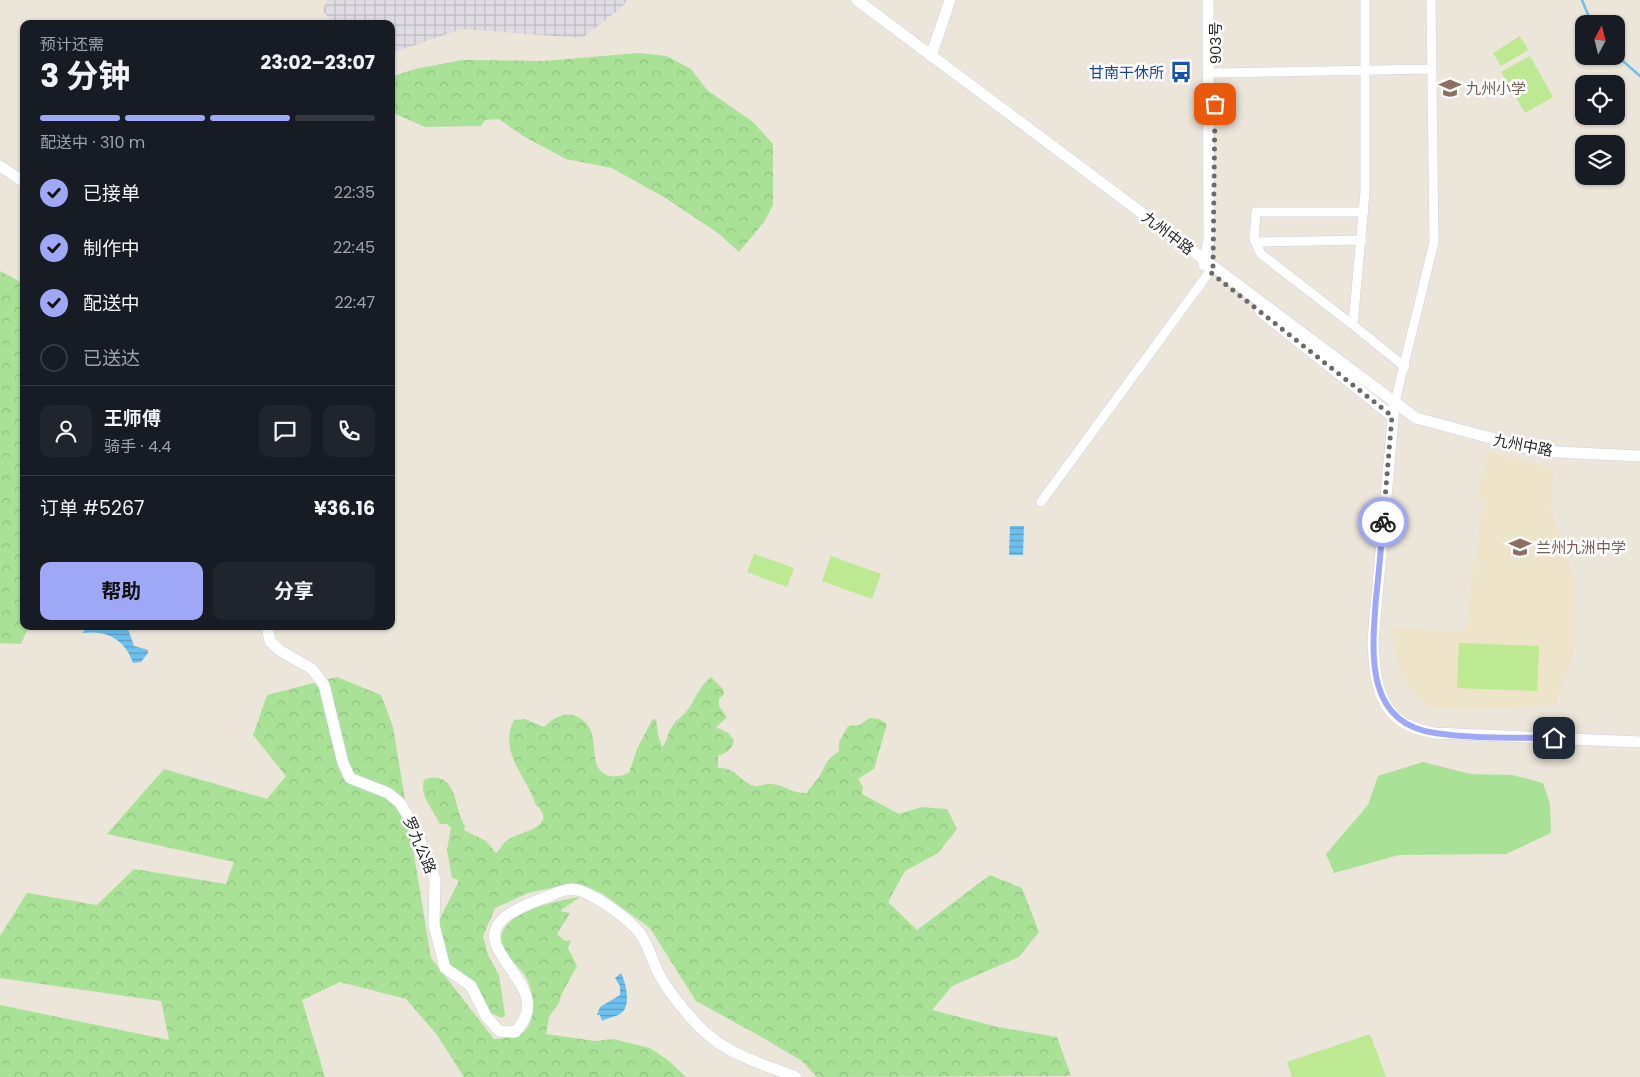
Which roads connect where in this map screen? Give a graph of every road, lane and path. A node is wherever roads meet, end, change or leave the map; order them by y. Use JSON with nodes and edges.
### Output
{"nodes":[{"id":1,"x":849,"y":0,"type":"edge"},
{"id":2,"x":858,"y":0,"type":"edge"},
{"id":3,"x":950,"y":0,"type":"edge"},
{"id":4,"x":1208,"y":0,"type":"edge"},
{"id":5,"x":1216,"y":0,"type":"edge"},
{"id":6,"x":1365,"y":0,"type":"edge"},
{"id":7,"x":1431,"y":0,"type":"edge"},
{"id":8,"x":931,"y":56,"type":"junction"},
{"id":9,"x":1432,"y":68,"type":"junction"},
{"id":10,"x":1366,"y":70,"type":"junction"},
{"id":11,"x":1215,"y":73,"type":"junction"},
{"id":12,"x":0,"y":166,"type":"edge"},
{"id":13,"x":20,"y":179,"type":"edge"},
{"id":14,"x":1364,"y":212,"type":"junction"},
{"id":15,"x":1362,"y":240,"type":"junction"},
{"id":16,"x":1255,"y":242,"type":"junction"},
{"id":17,"x":1208,"y":267,"type":"junction"},
{"id":18,"x":1353,"y":325,"type":"junction"},
{"id":19,"x":1405,"y":367,"type":"junction"},
{"id":20,"x":1395,"y":402,"type":"junction"},
{"id":21,"x":1392,"y":416,"type":"junction"},
{"id":22,"x":1640,"y":456,"type":"edge"},
{"id":23,"x":1041,"y":502,"type":"dead end"},
{"id":24,"x":268,"y":630,"type":"edge"},
{"id":25,"x":1640,"y":742,"type":"edge"},
{"id":26,"x":796,"y":1077,"type":"edge"}],
"edges":[{"from":1,"to":17,"type":"street"},
{"from":2,"to":8,"type":"street","name":"九州中路"},
{"from":3,"to":8,"type":"street"},
{"from":4,"to":17,"type":"street"},
{"from":5,"to":11,"type":"street","name":"903号"},
{"from":6,"to":10,"type":"street"},
{"from":7,"to":9,"type":"street"},
{"from":8,"to":17,"type":"street","name":"九州中路"},
{"from":9,"to":10,"type":"street"},
{"from":9,"to":19,"type":"street"},
{"from":10,"to":11,"type":"street"},
{"from":10,"to":14,"type":"street"},
{"from":11,"to":17,"type":"street","name":"903号"},
{"from":12,"to":13,"type":"street"},
{"from":14,"to":15,"type":"street"},
{"from":14,"to":16,"type":"street"},
{"from":15,"to":16,"type":"street"},
{"from":15,"to":18,"type":"street"},
{"from":16,"to":18,"type":"street"},
{"from":17,"to":20,"type":"street","name":"九州中路"},
{"from":17,"to":21,"type":"street"},
{"from":17,"to":23,"type":"street"},
{"from":18,"to":19,"type":"street"},
{"from":19,"to":20,"type":"street"},
{"from":20,"to":21,"type":"street"},
{"from":20,"to":22,"type":"street","name":"九州中路"},
{"from":21,"to":25,"type":"street"},
{"from":24,"to":26,"type":"street","name":"罗九公路"}]}
